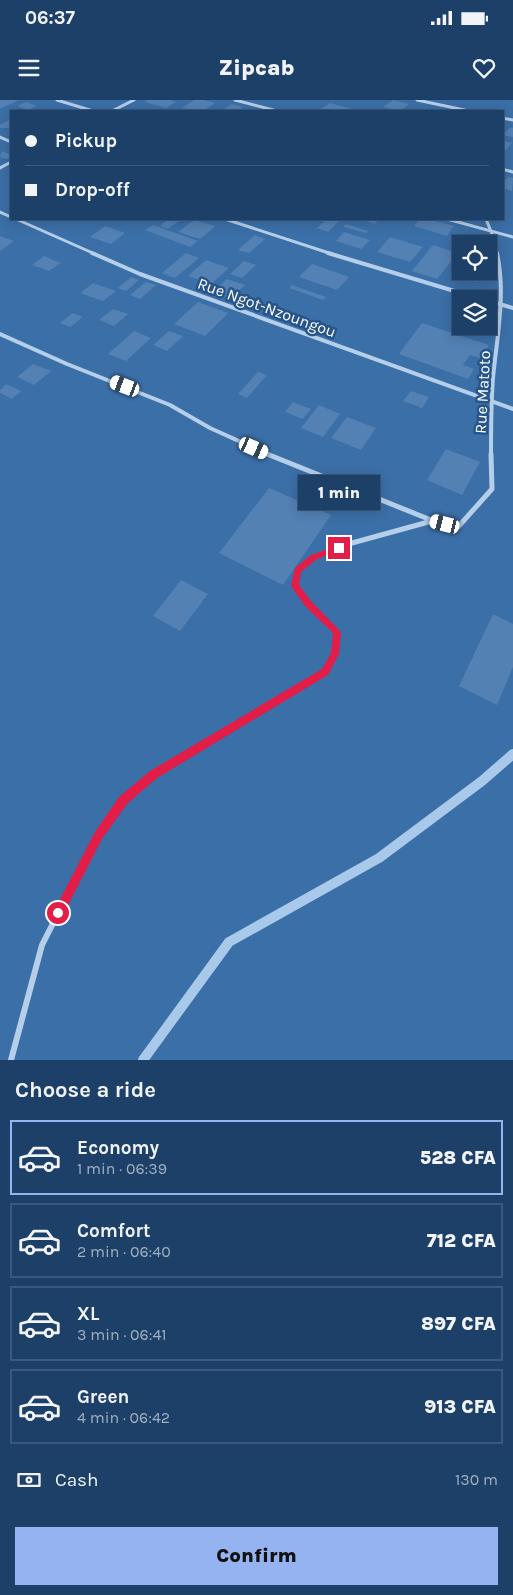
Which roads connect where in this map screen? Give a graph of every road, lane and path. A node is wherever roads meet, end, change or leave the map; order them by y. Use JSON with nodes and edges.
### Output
{"nodes":[{"id":1,"x":57,"y":100,"type":"edge"},
{"id":2,"x":134,"y":100,"type":"edge"},
{"id":3,"x":235,"y":100,"type":"edge"},
{"id":4,"x":417,"y":100,"type":"edge"},
{"id":5,"x":440,"y":106,"type":"junction"},
{"id":6,"x":90,"y":110,"type":"edge"},
{"id":7,"x":114,"y":110,"type":"edge"},
{"id":8,"x":273,"y":110,"type":"edge"},
{"id":9,"x":441,"y":110,"type":"edge"},
{"id":10,"x":463,"y":110,"type":"edge"},
{"id":11,"x":18,"y":220,"type":"edge"},
{"id":12,"x":228,"y":220,"type":"edge"},
{"id":13,"x":451,"y":220,"type":"edge"},
{"id":14,"x":487,"y":220,"type":"edge"},
{"id":15,"x":494,"y":232,"type":"junction"},
{"id":16,"x":513,"y":237,"type":"edge"},
{"id":17,"x":452,"y":290,"type":"edge"},
{"id":18,"x":497,"y":303,"type":"edge"},
{"id":19,"x":500,"y":304,"type":"junction"},
{"id":20,"x":513,"y":308,"type":"edge"},
{"id":21,"x":0,"y":334,"type":"edge"},
{"id":22,"x":492,"y":401,"type":"junction"},
{"id":23,"x":513,"y":409,"type":"edge"},
{"id":24,"x":432,"y":521,"type":"junction"},
{"id":25,"x":11,"y":1060,"type":"edge"}],
"edges":[{"from":1,"to":6,"type":"street"},
{"from":2,"to":7,"type":"street"},
{"from":3,"to":8,"type":"street"},
{"from":4,"to":5,"type":"street"},
{"from":5,"to":9,"type":"street"},
{"from":5,"to":10,"type":"street"},
{"from":11,"to":22,"type":"street","name":"Rue Ngot-Nzoungou"},
{"from":12,"to":17,"type":"street"},
{"from":13,"to":15,"type":"street"},
{"from":14,"to":15,"type":"street","name":"Rue Matoto"},
{"from":15,"to":16,"type":"street"},
{"from":15,"to":19,"type":"street","name":"Rue Matoto"},
{"from":18,"to":19,"type":"street"},
{"from":19,"to":20,"type":"street"},
{"from":19,"to":22,"type":"street","name":"Rue Matoto"},
{"from":21,"to":24,"type":"street"},
{"from":22,"to":23,"type":"street","name":"Rue Ngot-Nzoungou"},
{"from":22,"to":24,"type":"street","name":"Rue Matoto"},
{"from":24,"to":25,"type":"street"}]}
